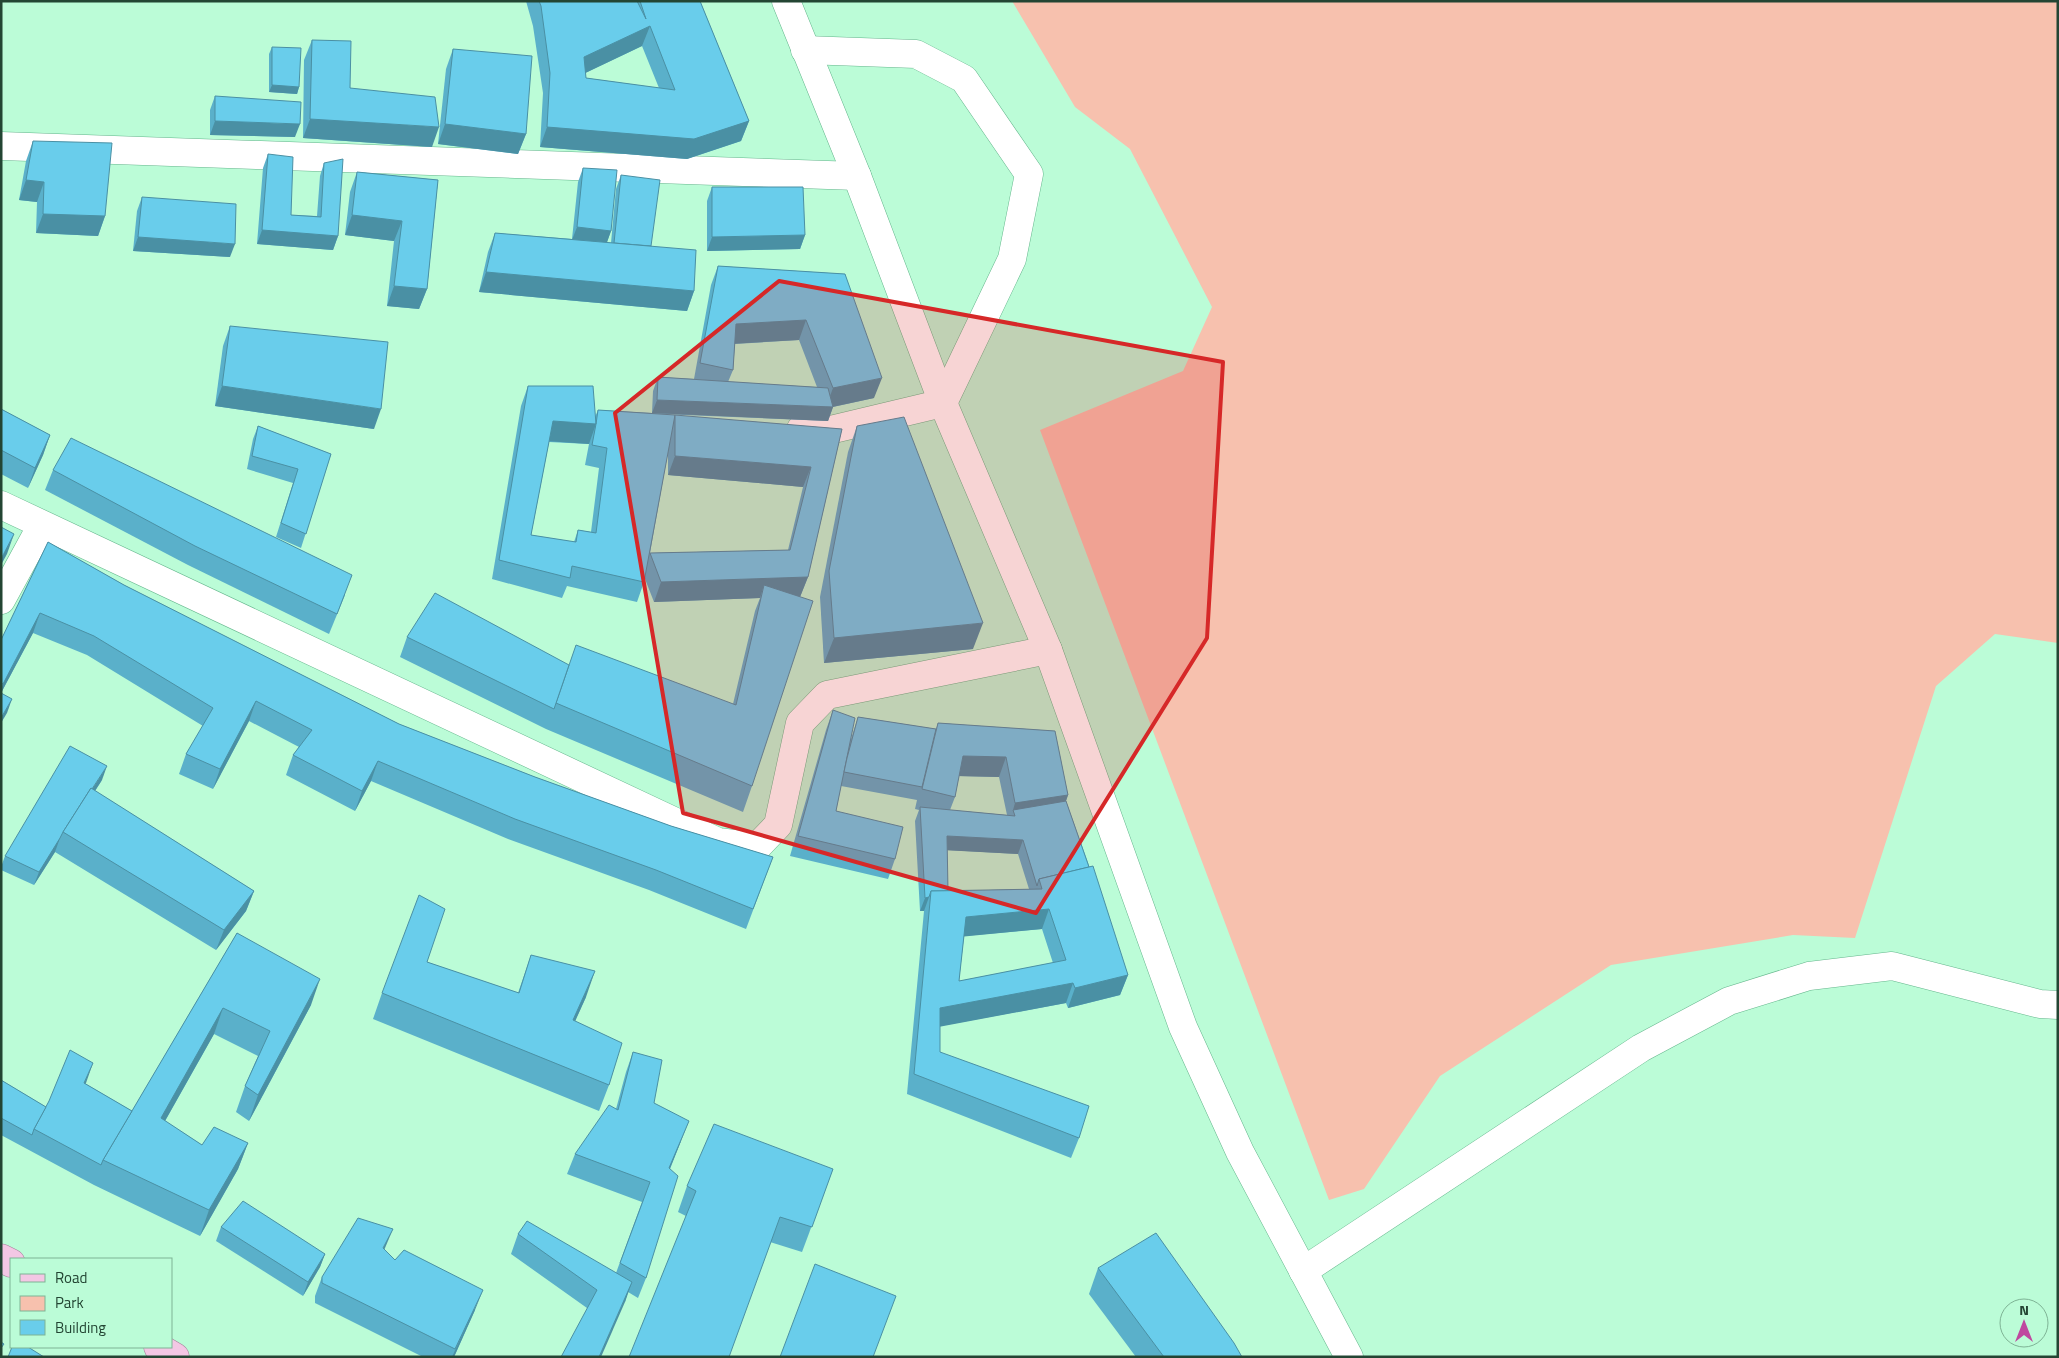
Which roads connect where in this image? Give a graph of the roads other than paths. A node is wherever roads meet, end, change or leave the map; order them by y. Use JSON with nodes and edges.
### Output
{"nodes":[{"id":1,"x":786,"y":1,"type":"edge"},
{"id":2,"x":805,"y":50,"type":"junction"},
{"id":3,"x":1,"y":146,"type":"edge"},
{"id":4,"x":857,"y":176,"type":"junction"},
{"id":5,"x":943,"y":403,"type":"junction"},
{"id":6,"x":781,"y":429,"type":"edge"},
{"id":7,"x":1,"y":505,"type":"edge"},
{"id":8,"x":42,"y":525,"type":"junction"},
{"id":9,"x":1,"y":600,"type":"edge"},
{"id":10,"x":1048,"y":650,"type":"junction"},
{"id":11,"x":2058,"y":1006,"type":"edge"},
{"id":12,"x":1303,"y":1271,"type":"junction"},
{"id":13,"x":160,"y":1348,"type":"edge"},
{"id":14,"x":175,"y":1357,"type":"edge"},
{"id":15,"x":1349,"y":1357,"type":"edge"}],
"edges":[{"from":1,"to":2,"type":"street"},
{"from":2,"to":4,"type":"street"},
{"from":2,"to":5,"type":"street"},
{"from":3,"to":4,"type":"street"},
{"from":4,"to":5,"type":"street"},
{"from":5,"to":6,"type":"street"},
{"from":5,"to":10,"type":"street"},
{"from":7,"to":8,"type":"street"},
{"from":8,"to":9,"type":"street"},
{"from":8,"to":10,"type":"street"},
{"from":10,"to":12,"type":"street"},
{"from":11,"to":12,"type":"street"},
{"from":12,"to":15,"type":"street"},
{"from":13,"to":14,"type":"main road"}]}
